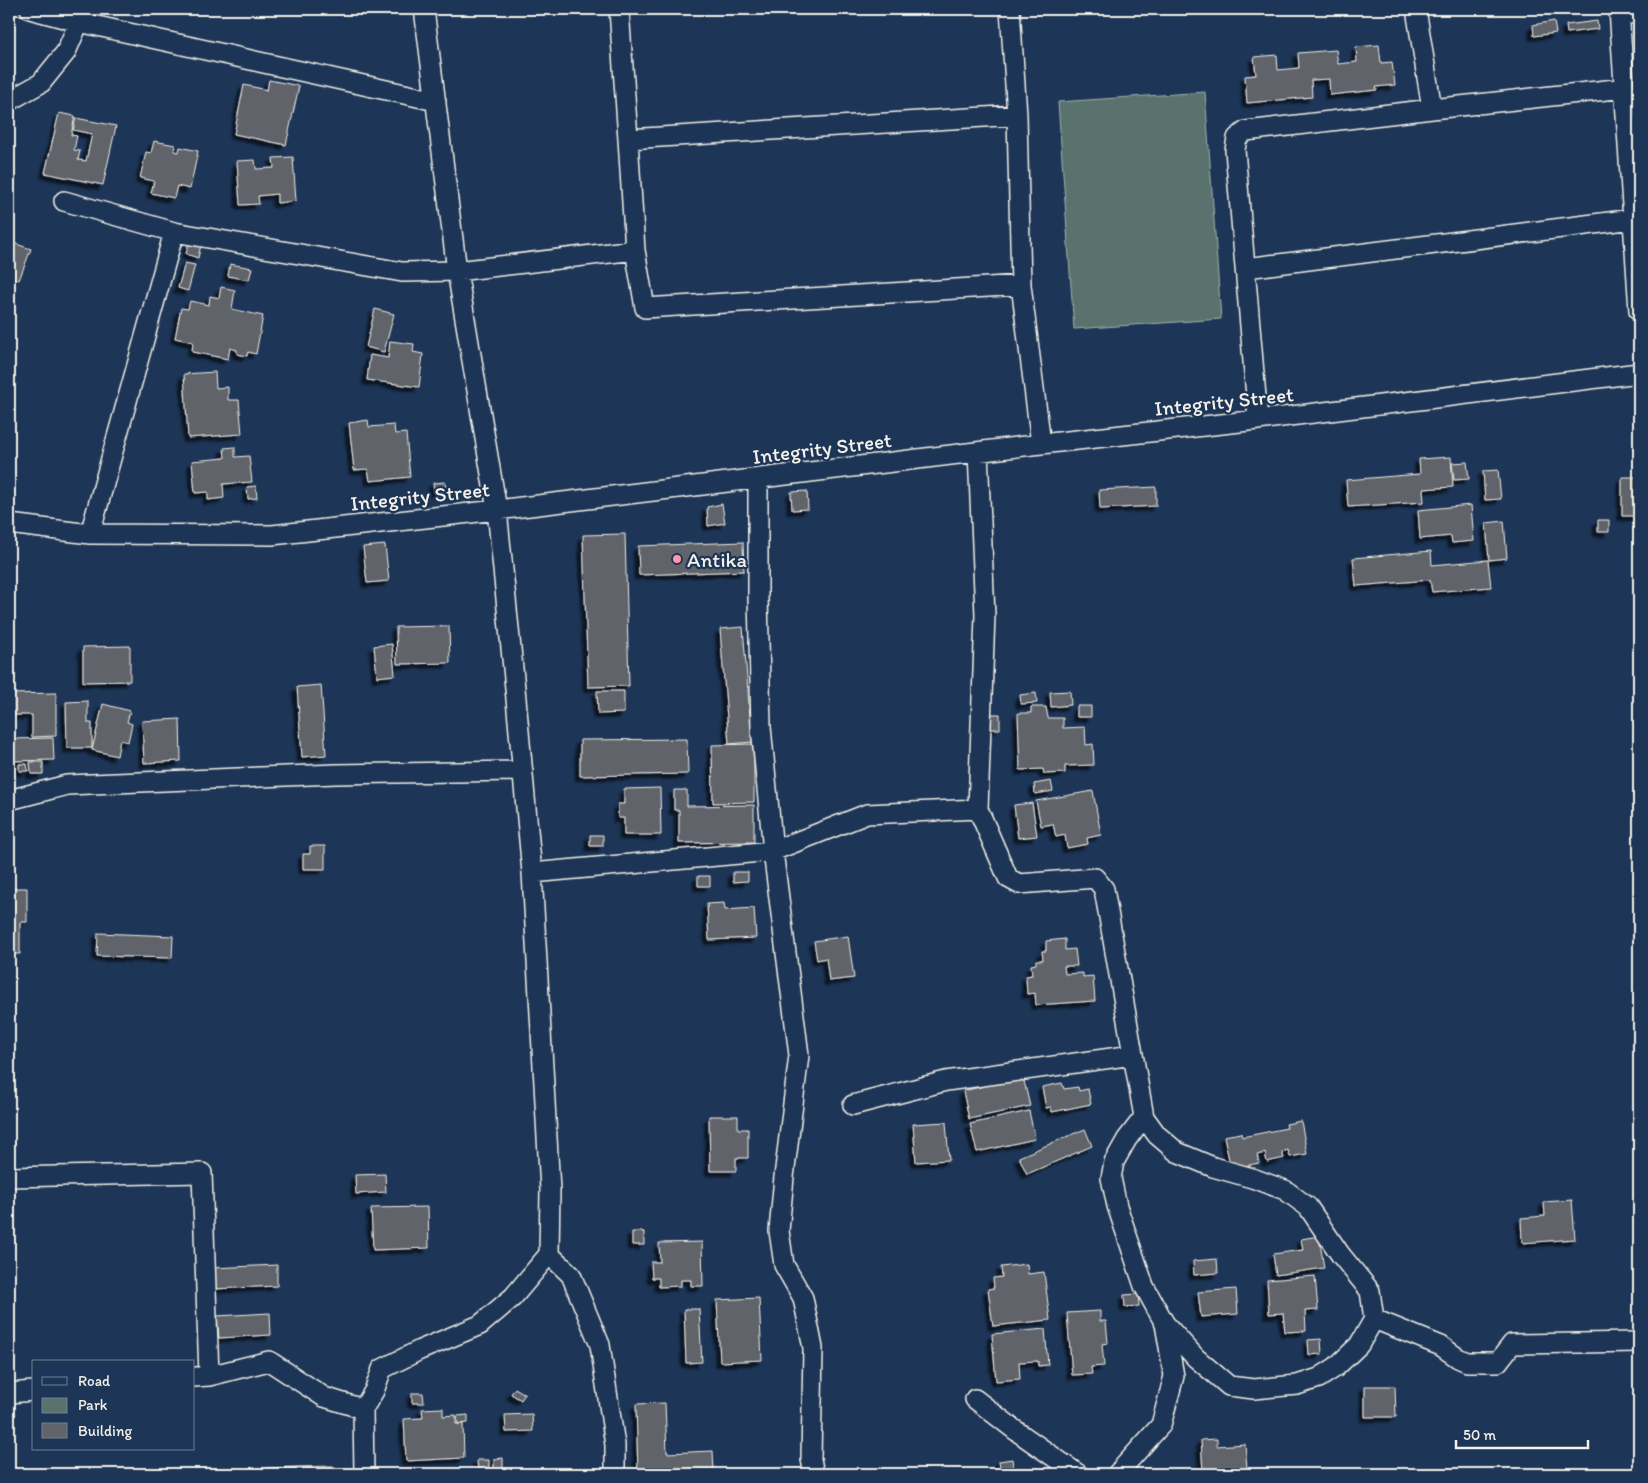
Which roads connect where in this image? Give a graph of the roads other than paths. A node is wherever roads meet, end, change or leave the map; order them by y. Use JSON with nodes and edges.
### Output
{"nodes":[{"id":1,"x":30,"y":9,"type":"edge"},
{"id":2,"x":424,"y":9,"type":"edge"},
{"id":3,"x":618,"y":9,"type":"edge"},
{"id":4,"x":1010,"y":9,"type":"edge"},
{"id":5,"x":1416,"y":9,"type":"edge"},
{"id":6,"x":1619,"y":12,"type":"edge"},
{"id":7,"x":1639,"y":12,"type":"edge"},
{"id":8,"x":79,"y":22,"type":"junction"},
{"id":9,"x":1625,"y":88,"type":"junction"},
{"id":10,"x":9,"y":101,"type":"edge"},
{"id":11,"x":436,"y":101,"type":"junction"},
{"id":12,"x":1432,"y":109,"type":"junction"},
{"id":13,"x":1017,"y":115,"type":"junction"},
{"id":14,"x":628,"y":139,"type":"junction"},
{"id":15,"x":64,"y":201,"type":"dead end"},
{"id":16,"x":1634,"y":219,"type":"junction"},
{"id":17,"x":174,"y":232,"type":"junction"},
{"id":18,"x":635,"y":250,"type":"junction"},
{"id":19,"x":1246,"y":268,"type":"junction"},
{"id":20,"x":457,"y":272,"type":"junction"},
{"id":21,"x":1020,"y":285,"type":"junction"},
{"id":22,"x":1639,"y":311,"type":"edge"},
{"id":23,"x":1639,"y":373,"type":"edge"},
{"id":24,"x":1258,"y":420,"type":"junction"},
{"id":25,"x":1041,"y":444,"type":"junction"},
{"id":26,"x":978,"y":452,"type":"junction"},
{"id":27,"x":758,"y":478,"type":"junction"},
{"id":28,"x":496,"y":510,"type":"junction"},
{"id":29,"x":9,"y":524,"type":"edge"},
{"id":30,"x":90,"y":534,"type":"junction"},
{"id":31,"x":523,"y":771,"type":"junction"},
{"id":32,"x":9,"y":800,"type":"edge"},
{"id":33,"x":978,"y":809,"type":"junction"},
{"id":34,"x":773,"y":851,"type":"junction"},
{"id":35,"x":532,"y":872,"type":"junction"},
{"id":36,"x":1133,"y":1055,"type":"junction"},
{"id":37,"x":853,"y":1105,"type":"dead end"},
{"id":38,"x":1144,"y":1117,"type":"junction"},
{"id":39,"x":9,"y":1177,"type":"edge"},
{"id":40,"x":549,"y":1254,"type":"junction"},
{"id":41,"x":1374,"y":1319,"type":"junction"},
{"id":42,"x":1165,"y":1324,"type":"junction"},
{"id":43,"x":1639,"y":1342,"type":"edge"},
{"id":44,"x":202,"y":1377,"type":"edge"},
{"id":45,"x":32,"y":1391,"type":"edge"},
{"id":46,"x":9,"y":1393,"type":"edge"},
{"id":47,"x":975,"y":1399,"type":"dead end"},
{"id":48,"x":363,"y":1409,"type":"junction"},
{"id":49,"x":364,"y":1474,"type":"edge"},
{"id":50,"x":615,"y":1474,"type":"edge"},
{"id":51,"x":814,"y":1474,"type":"edge"},
{"id":52,"x":1078,"y":1474,"type":"edge"},
{"id":53,"x":1117,"y":1474,"type":"edge"}],
"edges":[{"from":1,"to":8,"type":"street"},
{"from":2,"to":11,"type":"street"},
{"from":3,"to":14,"type":"street"},
{"from":4,"to":13,"type":"street"},
{"from":5,"to":12,"type":"street"},
{"from":6,"to":7,"type":"street"},
{"from":6,"to":9,"type":"street"},
{"from":8,"to":10,"type":"street"},
{"from":8,"to":11,"type":"street"},
{"from":9,"to":12,"type":"street"},
{"from":9,"to":16,"type":"street"},
{"from":11,"to":20,"type":"street"},
{"from":12,"to":19,"type":"street"},
{"from":13,"to":14,"type":"street"},
{"from":13,"to":21,"type":"street"},
{"from":14,"to":18,"type":"street"},
{"from":15,"to":17,"type":"street"},
{"from":16,"to":19,"type":"street"},
{"from":16,"to":22,"type":"street"},
{"from":17,"to":20,"type":"street"},
{"from":17,"to":30,"type":"street"},
{"from":18,"to":20,"type":"street"},
{"from":18,"to":21,"type":"street"},
{"from":19,"to":24,"type":"street"},
{"from":20,"to":28,"type":"street"},
{"from":21,"to":25,"type":"street"},
{"from":23,"to":24,"type":"street","name":"Integrity Street"},
{"from":24,"to":25,"type":"street","name":"Integrity Street"},
{"from":25,"to":26,"type":"street","name":"Integrity Street"},
{"from":26,"to":27,"type":"street","name":"Integrity Street"},
{"from":26,"to":33,"type":"street"},
{"from":27,"to":28,"type":"street","name":"Integrity Street"},
{"from":27,"to":34,"type":"street"},
{"from":28,"to":30,"type":"street","name":"Integrity Street"},
{"from":28,"to":31,"type":"street"},
{"from":29,"to":30,"type":"street","name":"Integrity Street"},
{"from":31,"to":32,"type":"street"},
{"from":31,"to":35,"type":"street"},
{"from":33,"to":34,"type":"street"},
{"from":33,"to":36,"type":"street"},
{"from":34,"to":35,"type":"street"},
{"from":34,"to":51,"type":"street"},
{"from":35,"to":40,"type":"street"},
{"from":36,"to":37,"type":"street"},
{"from":36,"to":38,"type":"street"},
{"from":38,"to":41,"type":"street"},
{"from":38,"to":42,"type":"street"},
{"from":39,"to":44,"type":"street"},
{"from":40,"to":48,"type":"street"},
{"from":40,"to":50,"type":"street"},
{"from":41,"to":42,"type":"street"},
{"from":41,"to":43,"type":"street"},
{"from":42,"to":53,"type":"street"},
{"from":44,"to":48,"type":"street"},
{"from":45,"to":46,"type":"street"},
{"from":47,"to":52,"type":"street"},
{"from":48,"to":49,"type":"street"}]}
